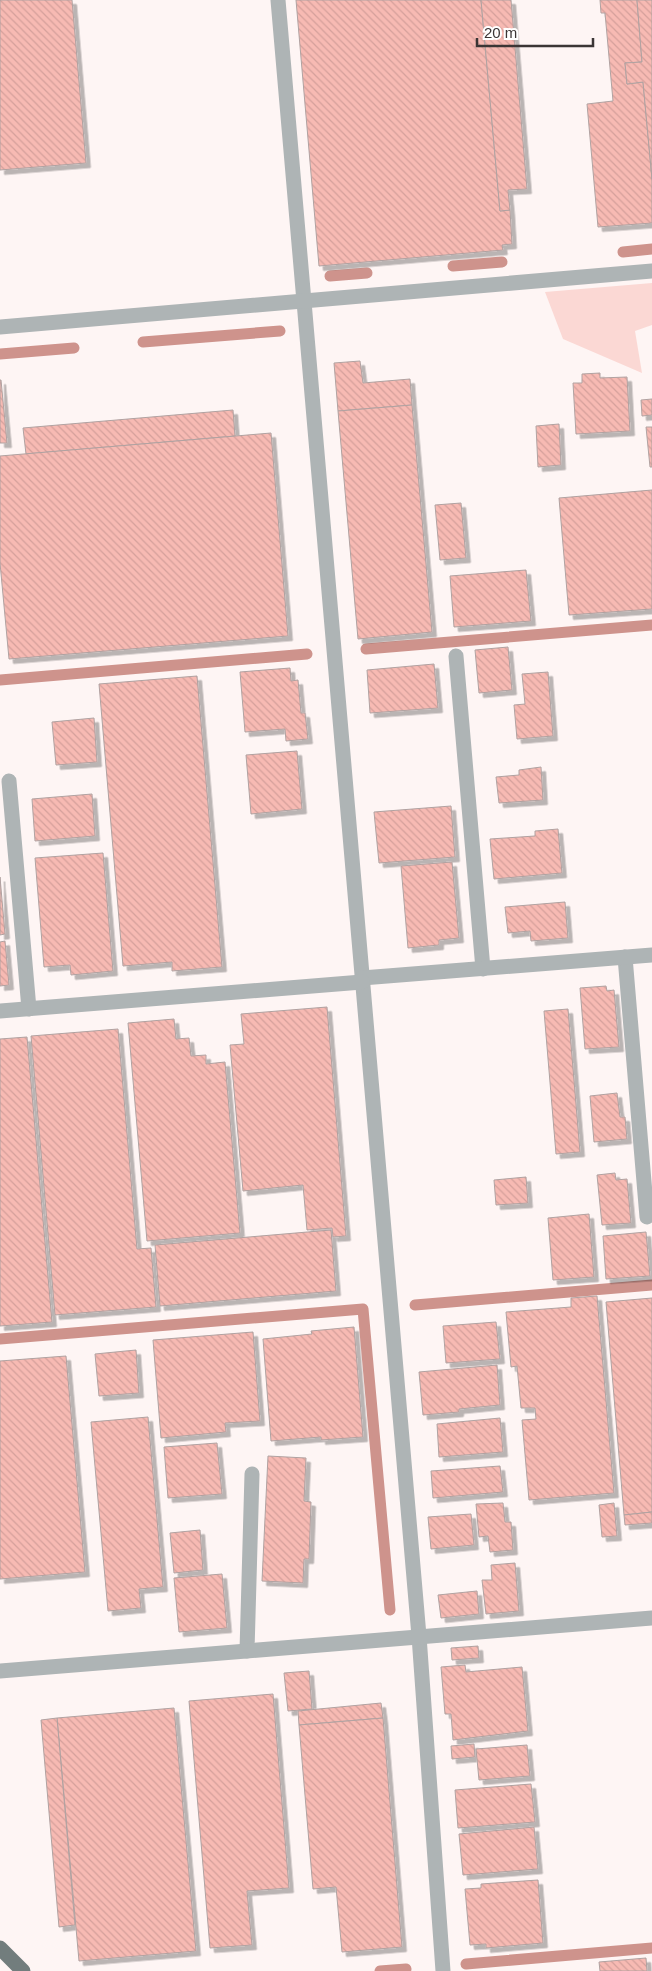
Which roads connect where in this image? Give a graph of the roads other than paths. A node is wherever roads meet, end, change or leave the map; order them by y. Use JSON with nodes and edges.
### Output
{"nodes":[{"id":1,"x":278,"y":0,"type":"edge"},
{"id":2,"x":652,"y":271,"type":"edge"},
{"id":3,"x":305,"y":302,"type":"junction"},
{"id":4,"x":0,"y":327,"type":"edge"},
{"id":5,"x":456,"y":656,"type":"dead end"},
{"id":6,"x":9,"y":781,"type":"dead end"},
{"id":7,"x":652,"y":955,"type":"edge"},
{"id":8,"x":625,"y":957,"type":"junction"},
{"id":9,"x":483,"y":968,"type":"junction"},
{"id":10,"x":362,"y":980,"type":"junction"},
{"id":11,"x":29,"y":1009,"type":"junction"},
{"id":12,"x":0,"y":1011,"type":"edge"},
{"id":13,"x":647,"y":1217,"type":"dead end"},
{"id":14,"x":252,"y":1474,"type":"dead end"},
{"id":15,"x":652,"y":1618,"type":"edge"},
{"id":16,"x":420,"y":1636,"type":"junction"},
{"id":17,"x":247,"y":1651,"type":"junction"},
{"id":18,"x":0,"y":1672,"type":"edge"},
{"id":19,"x":0,"y":1948,"type":"edge"},
{"id":20,"x":23,"y":1971,"type":"edge"},
{"id":21,"x":443,"y":1971,"type":"edge"}],
"edges":[{"from":1,"to":3,"type":"street"},
{"from":2,"to":3,"type":"street"},
{"from":3,"to":4,"type":"street"},
{"from":3,"to":10,"type":"street"},
{"from":5,"to":9,"type":"street"},
{"from":6,"to":11,"type":"street"},
{"from":7,"to":8,"type":"street"},
{"from":8,"to":9,"type":"street"},
{"from":8,"to":13,"type":"street"},
{"from":9,"to":10,"type":"street"},
{"from":10,"to":11,"type":"street"},
{"from":10,"to":16,"type":"street"},
{"from":11,"to":12,"type":"street"},
{"from":14,"to":17,"type":"street"},
{"from":15,"to":16,"type":"street"},
{"from":16,"to":17,"type":"street"},
{"from":16,"to":21,"type":"street"},
{"from":17,"to":18,"type":"street"},
{"from":19,"to":20,"type":"main road"}]}
